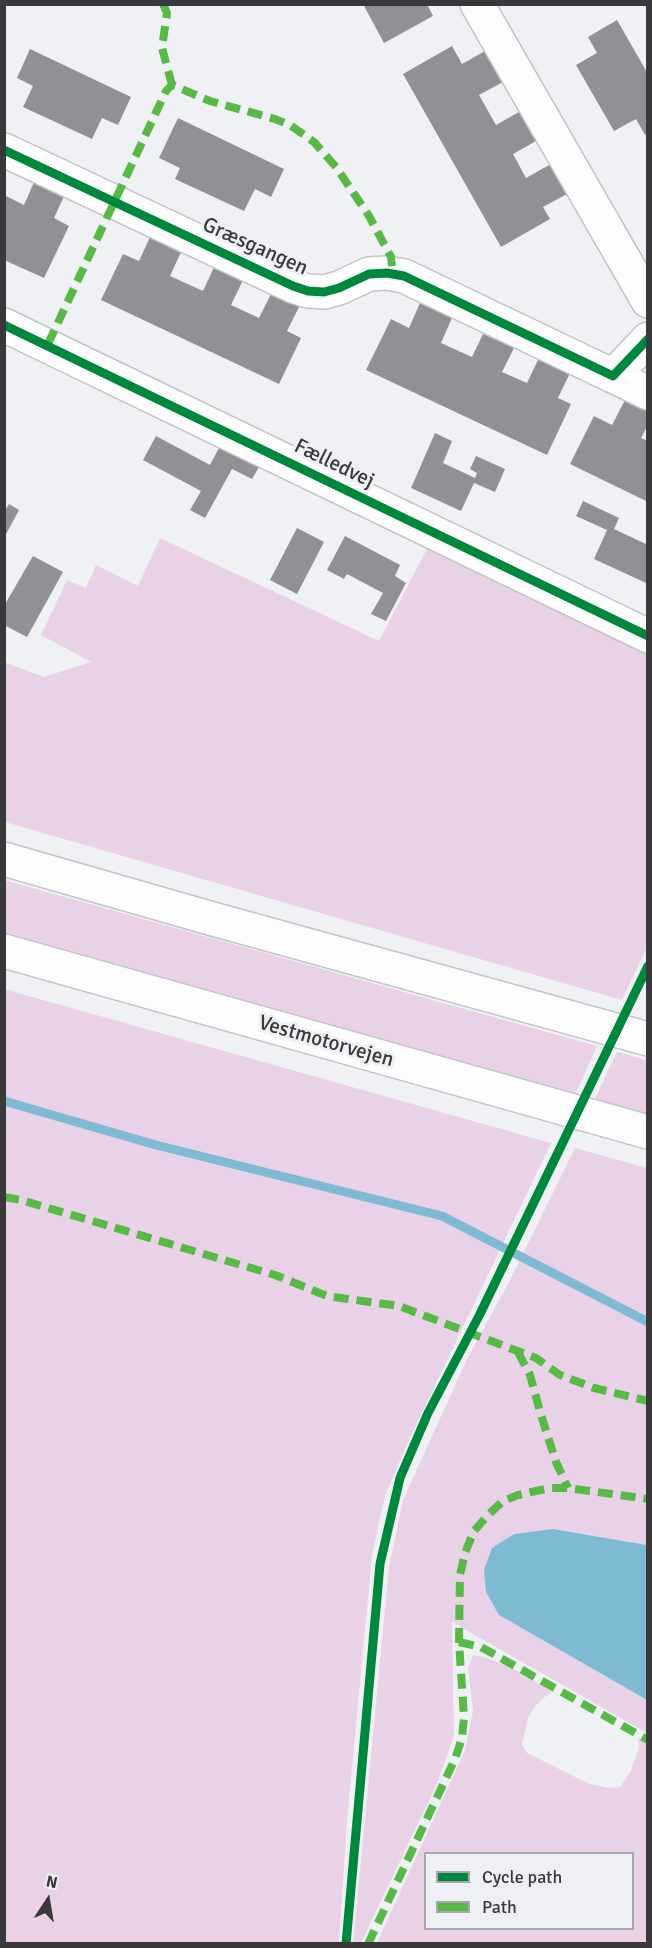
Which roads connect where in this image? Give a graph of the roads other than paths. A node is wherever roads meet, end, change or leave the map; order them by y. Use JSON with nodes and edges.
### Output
{"nodes":[{"id":1,"x":477,"y":4,"type":"edge"},
{"id":2,"x":4,"y":150,"type":"edge"},
{"id":3,"x":648,"y":301,"type":"edge"},
{"id":4,"x":4,"y":325,"type":"edge"},
{"id":5,"x":648,"y":339,"type":"edge"},
{"id":6,"x":613,"y":376,"type":"junction"},
{"id":7,"x":648,"y":393,"type":"edge"},
{"id":8,"x":648,"y":636,"type":"edge"},
{"id":9,"x":4,"y":859,"type":"edge"},
{"id":10,"x":4,"y":951,"type":"edge"},
{"id":11,"x":648,"y":1039,"type":"edge"},
{"id":12,"x":648,"y":1132,"type":"edge"}],
"edges":[{"from":1,"to":3,"type":"main road"},
{"from":2,"to":6,"type":"main road","name":"Græsgangen"},
{"from":4,"to":8,"type":"main road","name":"Fælledvej"},
{"from":5,"to":6,"type":"main road"},
{"from":6,"to":7,"type":"main road","name":"Græsgangen"},
{"from":9,"to":11,"type":"main road"},
{"from":10,"to":12,"type":"main road","name":"Vestmotorvejen"}]}
